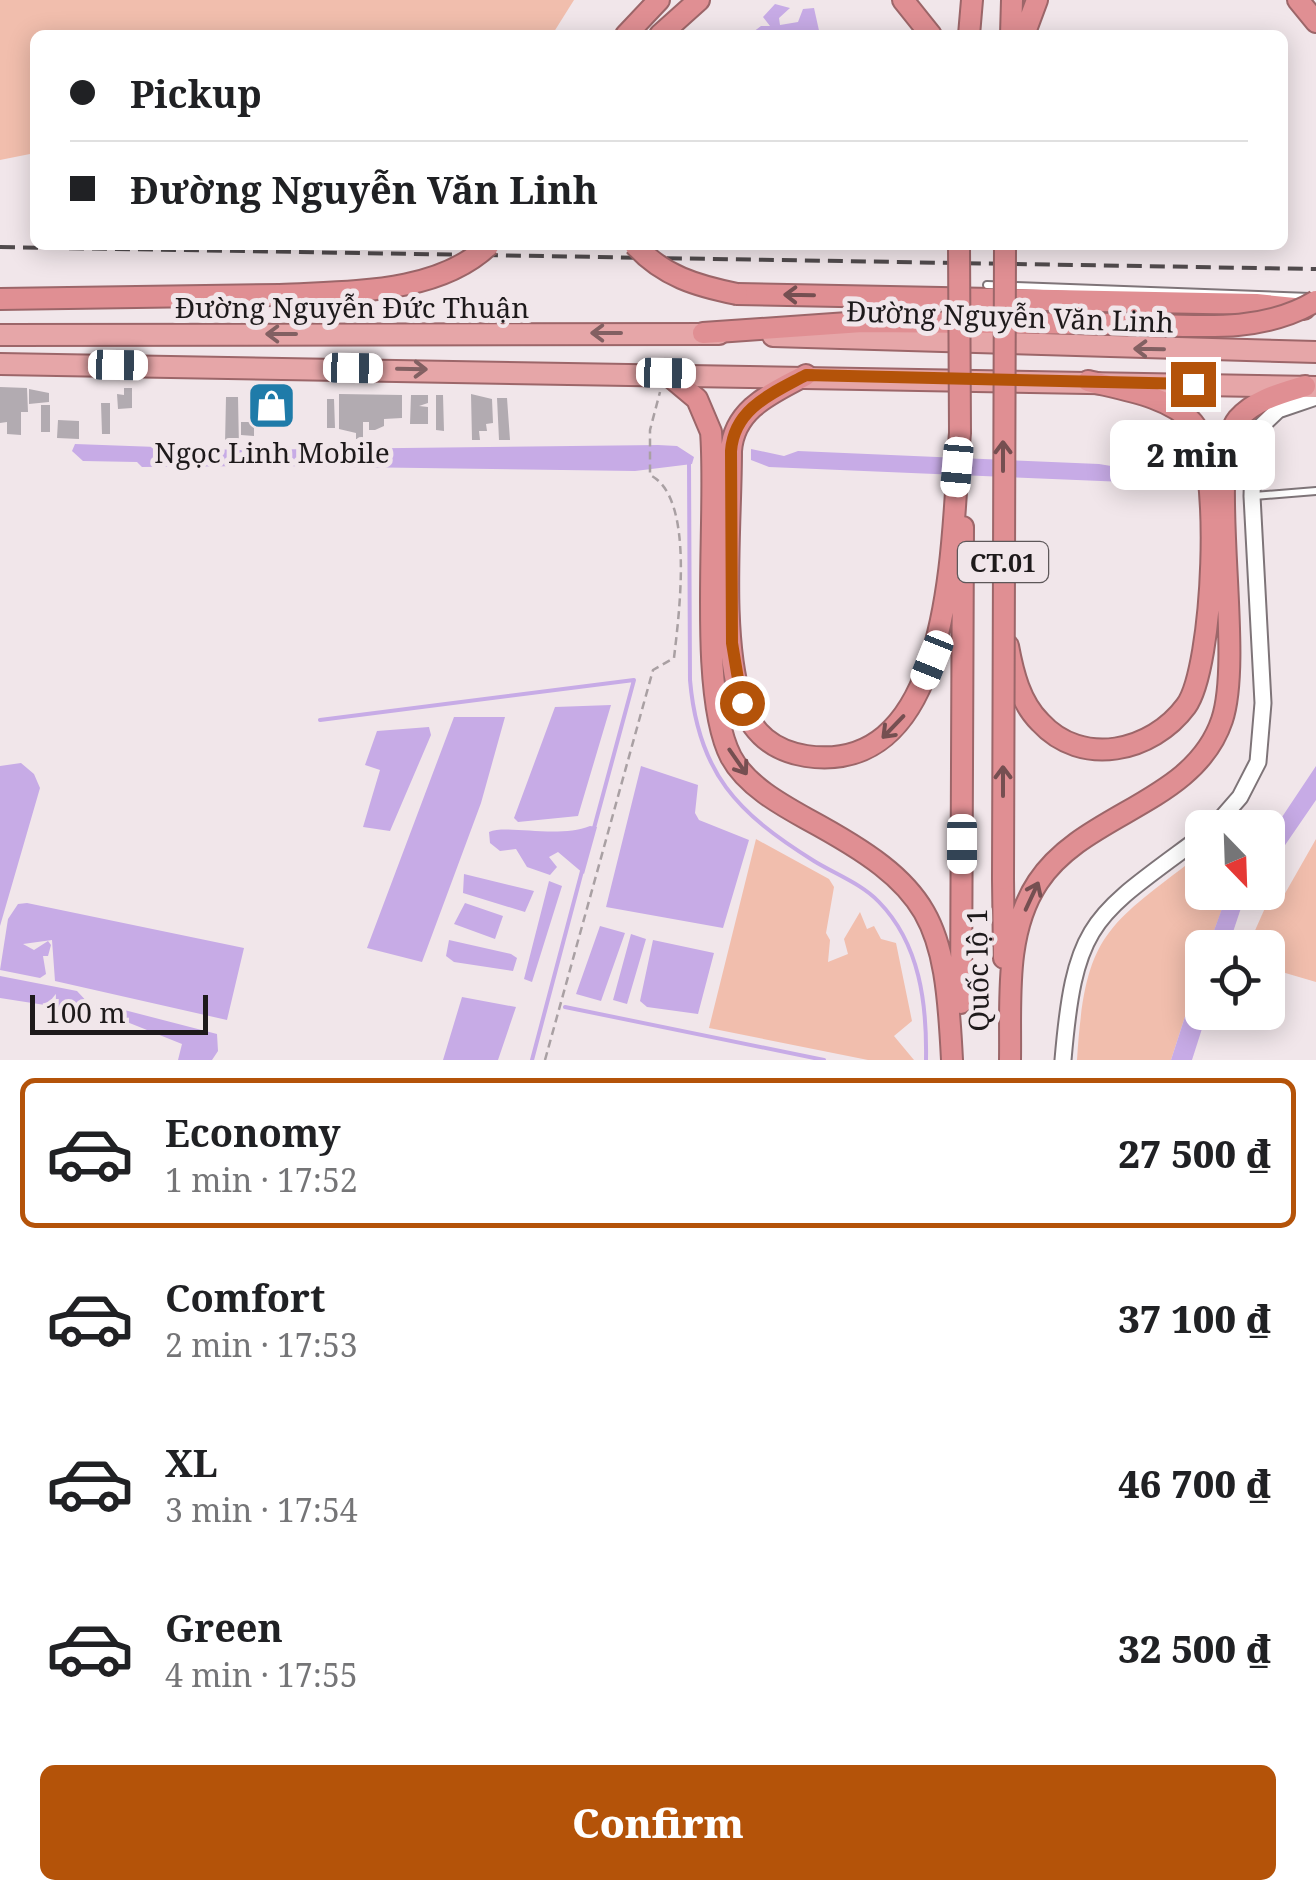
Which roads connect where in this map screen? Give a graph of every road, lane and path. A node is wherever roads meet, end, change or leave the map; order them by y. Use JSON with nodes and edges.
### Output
{"nodes":[{"id":1,"x":659,"y":0,"type":"edge"},
{"id":2,"x":699,"y":0,"type":"edge"},
{"id":3,"x":903,"y":0,"type":"edge"},
{"id":4,"x":972,"y":0,"type":"edge"},
{"id":5,"x":1012,"y":0,"type":"edge"},
{"id":6,"x":1036,"y":0,"type":"edge"},
{"id":7,"x":1298,"y":0,"type":"edge"},
{"id":8,"x":1316,"y":22,"type":"edge"},
{"id":9,"x":631,"y":30,"type":"edge"},
{"id":10,"x":666,"y":30,"type":"edge"},
{"id":11,"x":927,"y":30,"type":"edge"},
{"id":12,"x":969,"y":30,"type":"edge"},
{"id":13,"x":1011,"y":30,"type":"edge"},
{"id":14,"x":1026,"y":30,"type":"edge"},
{"id":15,"x":484,"y":250,"type":"edge"},
{"id":16,"x":639,"y":250,"type":"edge"},
{"id":17,"x":958,"y":250,"type":"edge"},
{"id":18,"x":1005,"y":250,"type":"edge"},
{"id":19,"x":988,"y":285,"type":"dead end"},
{"id":20,"x":0,"y":299,"type":"edge"},
{"id":21,"x":1316,"y":299,"type":"edge"},
{"id":22,"x":1316,"y":310,"type":"edge"},
{"id":23,"x":703,"y":333,"type":"junction"},
{"id":24,"x":0,"y":335,"type":"edge"},
{"id":25,"x":1316,"y":352,"type":"edge"},
{"id":26,"x":0,"y":364,"type":"edge"},
{"id":27,"x":666,"y":373,"type":"junction"},
{"id":28,"x":806,"y":375,"type":"junction"},
{"id":29,"x":1088,"y":381,"type":"junction"},
{"id":30,"x":1312,"y":390,"type":"edge"},
{"id":31,"x":960,"y":433,"type":"junction"},
{"id":32,"x":1316,"y":490,"type":"edge"},
{"id":33,"x":1252,"y":496,"type":"junction"},
{"id":34,"x":1225,"y":498,"type":"junction"},
{"id":35,"x":1003,"y":519,"type":"junction"},
{"id":36,"x":1229,"y":810,"type":"edge"},
{"id":37,"x":1185,"y":848,"type":"edge"},
{"id":38,"x":544,"y":1060,"type":"edge"},
{"id":39,"x":952,"y":1060,"type":"edge"},
{"id":40,"x":960,"y":1060,"type":"edge"},
{"id":41,"x":1008,"y":1060,"type":"edge"},
{"id":42,"x":1063,"y":1060,"type":"edge"}],
"edges":[{"from":1,"to":9,"type":"highway"},
{"from":2,"to":10,"type":"highway"},
{"from":3,"to":11,"type":"highway"},
{"from":4,"to":12,"type":"highway"},
{"from":5,"to":13,"type":"highway"},
{"from":6,"to":14,"type":"highway"},
{"from":7,"to":8,"type":"highway"},
{"from":15,"to":20,"type":"highway","bridge":true},
{"from":22,"to":16,"type":"highway","one_way":true,"bridge":true},
{"from":17,"to":31,"type":"highway","number":"CT.01","bridge":true},
{"from":35,"to":18,"type":"highway","number":"CT.01","one_way":true,"bridge":true},
{"from":19,"to":21,"type":"lane"},
{"from":21,"to":23,"type":"highway","bridge":true},
{"from":23,"to":24,"type":"highway","name":"Đường Nguyễn Đức Thuận","one_way":true},
{"from":25,"to":23,"type":"highway","name":"Đường Nguyễn Văn Linh","one_way":true},
{"from":26,"to":27,"type":"highway","one_way":true},
{"from":27,"to":28,"type":"highway"},
{"from":27,"to":38,"type":"path"},
{"from":27,"to":39,"type":"highway","one_way":true},
{"from":28,"to":29,"type":"highway"},
{"from":31,"to":28,"type":"highway","one_way":true},
{"from":29,"to":30,"type":"highway"},
{"from":29,"to":35,"type":"highway","bridge":true},
{"from":30,"to":33,"type":"main road"},
{"from":30,"to":34,"type":"highway"},
{"from":31,"to":40,"type":"highway","name":"Quốc lộ 1","number":"CT.01"},
{"from":32,"to":33,"type":"lane"},
{"from":33,"to":34,"type":"main road"},
{"from":33,"to":36,"type":"main road"},
{"from":41,"to":34,"type":"highway","one_way":true},
{"from":41,"to":35,"type":"highway","name":"Quốc lộ 1","number":"CT.01","one_way":true,"bridge":true},
{"from":37,"to":42,"type":"main road"}]}
